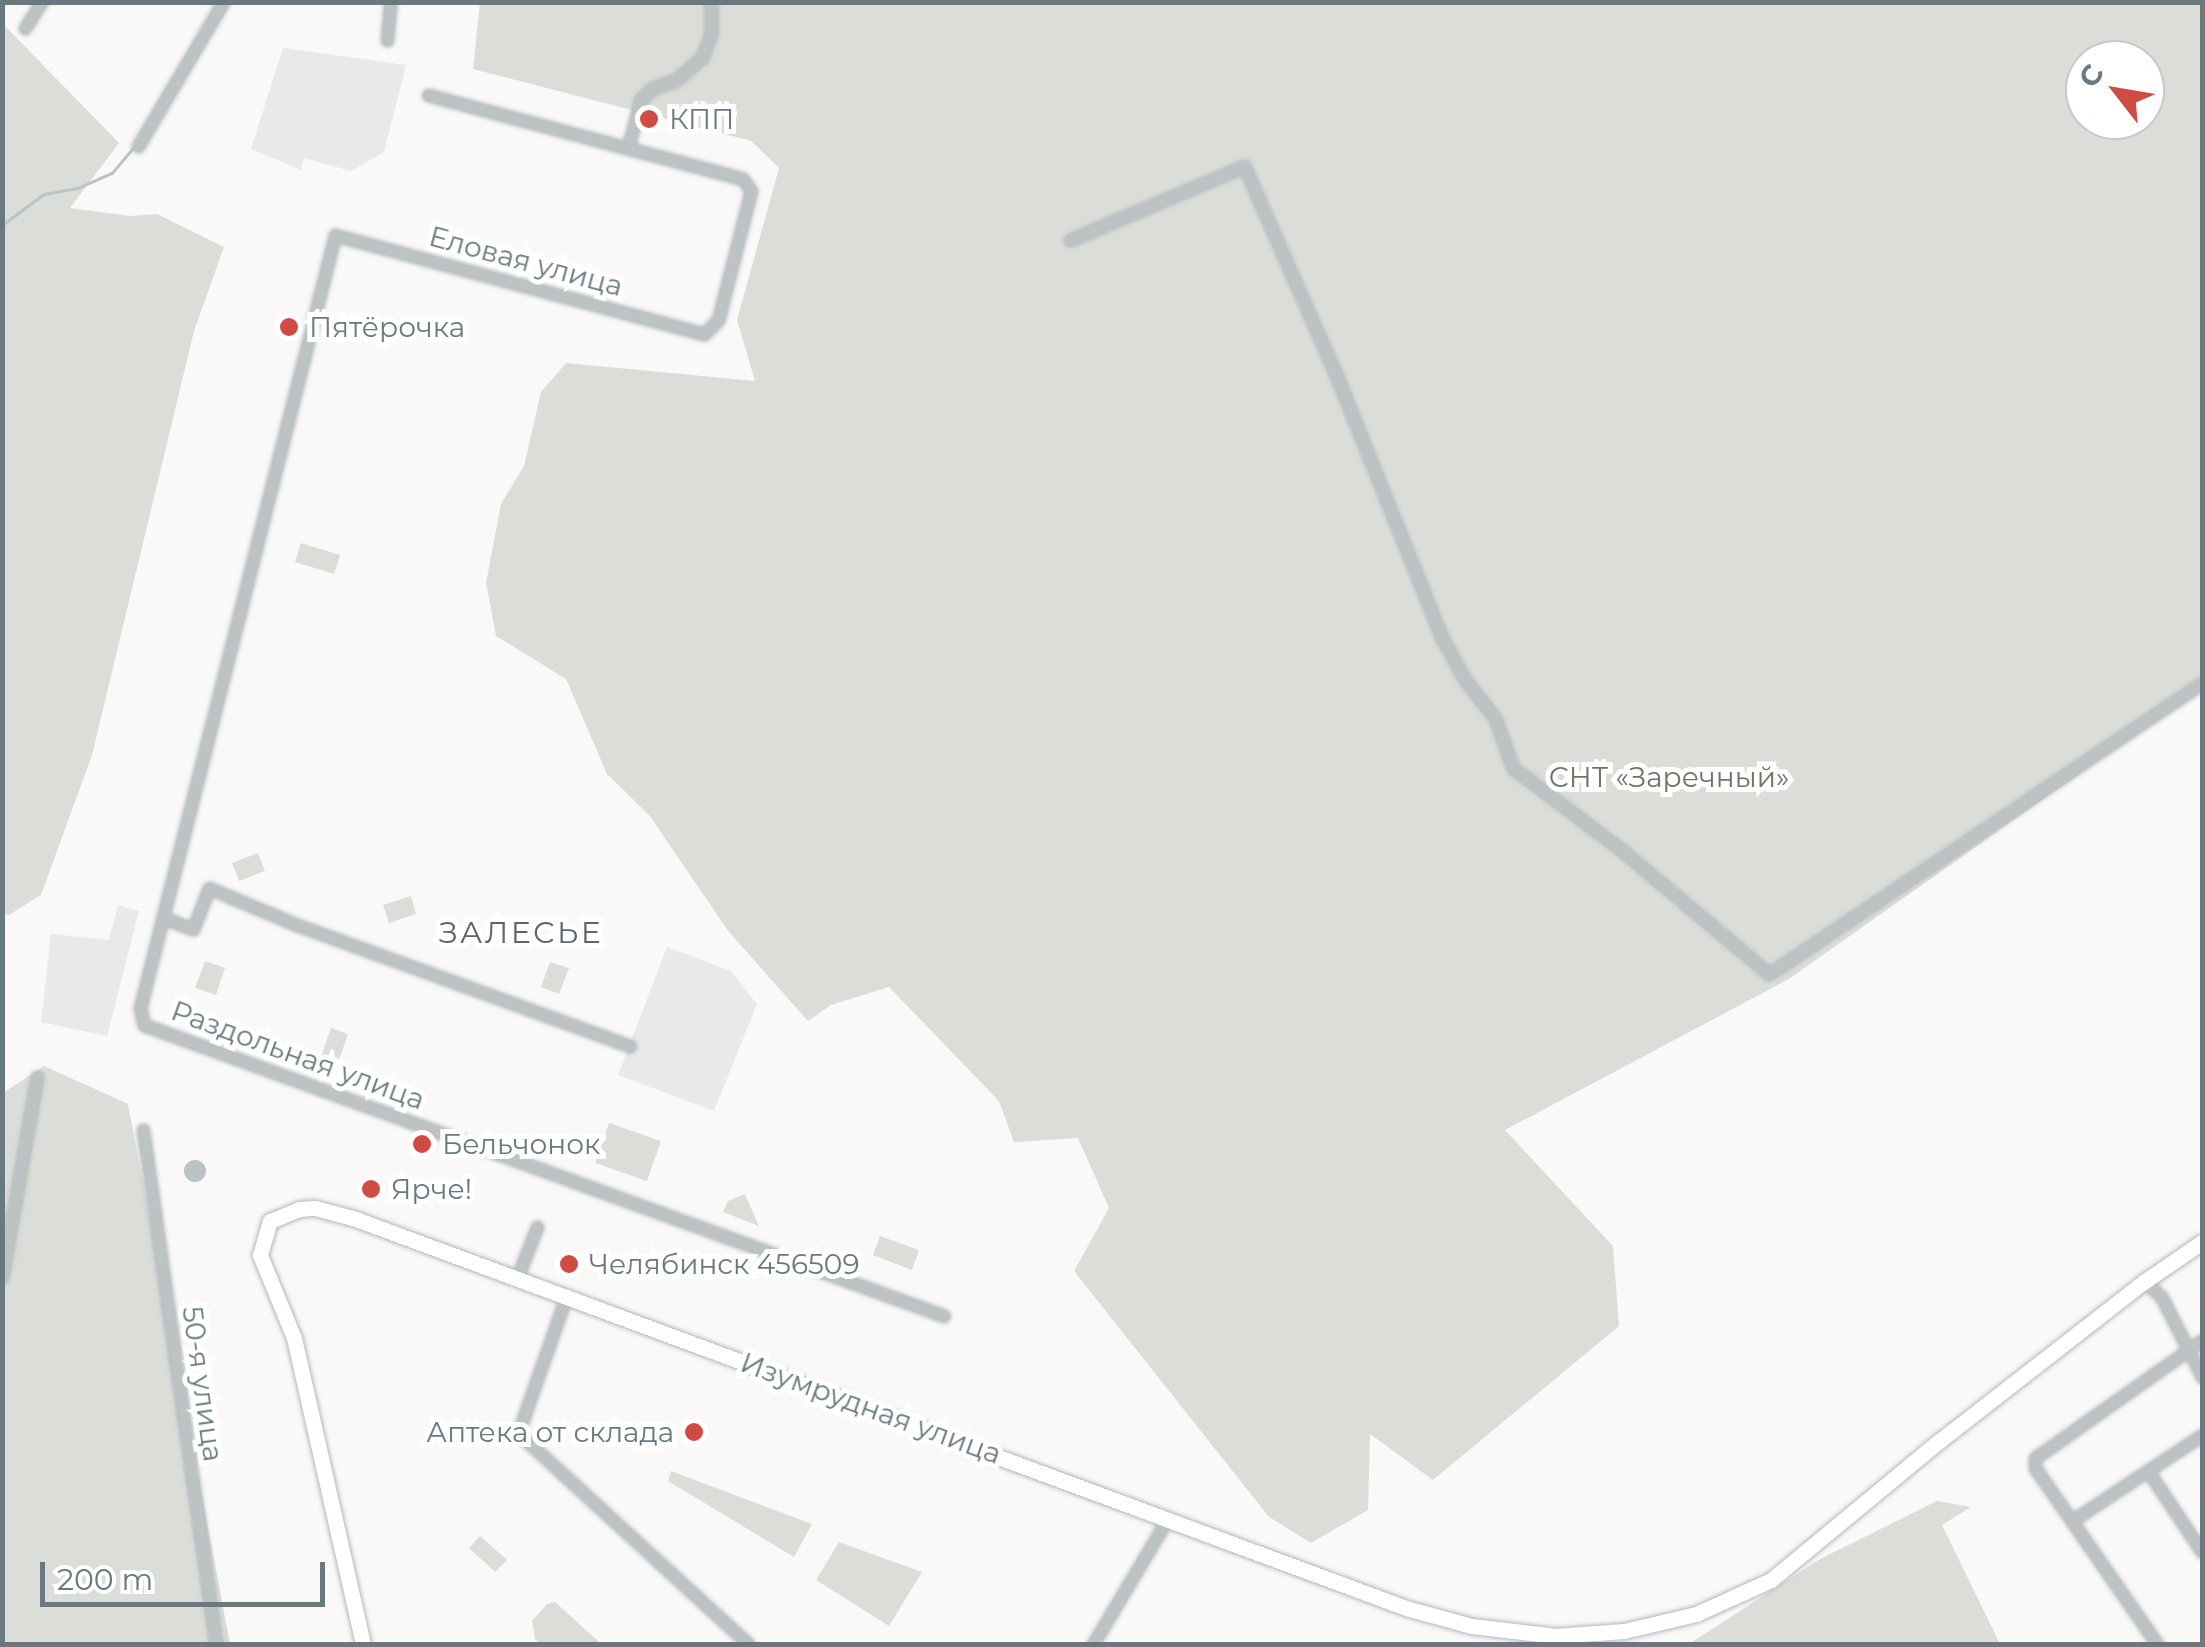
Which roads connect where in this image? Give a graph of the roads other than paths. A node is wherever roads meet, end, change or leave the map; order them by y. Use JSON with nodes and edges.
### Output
{"nodes":[{"id":1,"x":41,"y":2,"type":"edge"},
{"id":2,"x":223,"y":2,"type":"edge"},
{"id":3,"x":390,"y":2,"type":"edge"},
{"id":4,"x":711,"y":2,"type":"edge"},
{"id":5,"x":25,"y":28,"type":"dead end"},
{"id":6,"x":387,"y":40,"type":"dead end"},
{"id":7,"x":428,"y":95,"type":"dead end"},
{"id":8,"x":138,"y":146,"type":"dead end"},
{"id":9,"x":628,"y":147,"type":"junction"},
{"id":10,"x":1070,"y":240,"type":"dead end"},
{"id":11,"x":2202,"y":682,"type":"edge"},
{"id":12,"x":164,"y":918,"type":"junction"},
{"id":13,"x":630,"y":1046,"type":"dead end"},
{"id":14,"x":37,"y":1077,"type":"dead end"},
{"id":15,"x":143,"y":1130,"type":"dead end"},
{"id":16,"x":537,"y":1227,"type":"dead end"},
{"id":17,"x":2202,"y":1242,"type":"edge"},
{"id":18,"x":2,"y":1277,"type":"edge"},
{"id":19,"x":517,"y":1278,"type":"junction"},
{"id":20,"x":2146,"y":1280,"type":"junction"},
{"id":21,"x":566,"y":1297,"type":"junction"},
{"id":22,"x":944,"y":1316,"type":"dead end"},
{"id":23,"x":2202,"y":1340,"type":"edge"},
{"id":24,"x":2186,"y":1352,"type":"junction"},
{"id":25,"x":2202,"y":1377,"type":"edge"},
{"id":26,"x":2202,"y":1435,"type":"edge"},
{"id":27,"x":2148,"y":1471,"type":"junction"},
{"id":28,"x":1168,"y":1518,"type":"junction"},
{"id":29,"x":2072,"y":1520,"type":"junction"},
{"id":30,"x":2202,"y":1552,"type":"edge"},
{"id":31,"x":216,"y":1644,"type":"edge"},
{"id":32,"x":362,"y":1644,"type":"edge"},
{"id":33,"x":748,"y":1644,"type":"edge"},
{"id":34,"x":1093,"y":1644,"type":"edge"},
{"id":35,"x":2157,"y":1644,"type":"edge"}],
"edges":[{"from":1,"to":5,"type":"street"},
{"from":2,"to":8,"type":"street"},
{"from":3,"to":6,"type":"street"},
{"from":4,"to":9,"type":"street"},
{"from":7,"to":9,"type":"street"},
{"from":9,"to":12,"type":"street","name":"Еловая улица"},
{"from":10,"to":11,"type":"street"},
{"from":12,"to":13,"type":"street"},
{"from":12,"to":22,"type":"street","name":"Раздольная улица"},
{"from":14,"to":18,"type":"street"},
{"from":15,"to":31,"type":"street","name":"50-я улица"},
{"from":16,"to":19,"type":"street"},
{"from":17,"to":20,"type":"street","name":"Изумрудная улица"},
{"from":19,"to":21,"type":"street","name":"Изумрудная улица"},
{"from":19,"to":32,"type":"street","name":"Изумрудная улица"},
{"from":20,"to":24,"type":"street"},
{"from":20,"to":28,"type":"street","name":"Изумрудная улица"},
{"from":21,"to":28,"type":"street","name":"Изумрудная улица"},
{"from":21,"to":33,"type":"street"},
{"from":23,"to":24,"type":"street"},
{"from":24,"to":25,"type":"street"},
{"from":24,"to":29,"type":"street"},
{"from":26,"to":27,"type":"street"},
{"from":27,"to":29,"type":"street"},
{"from":27,"to":30,"type":"street"},
{"from":28,"to":34,"type":"street"},
{"from":29,"to":35,"type":"street"}]}
